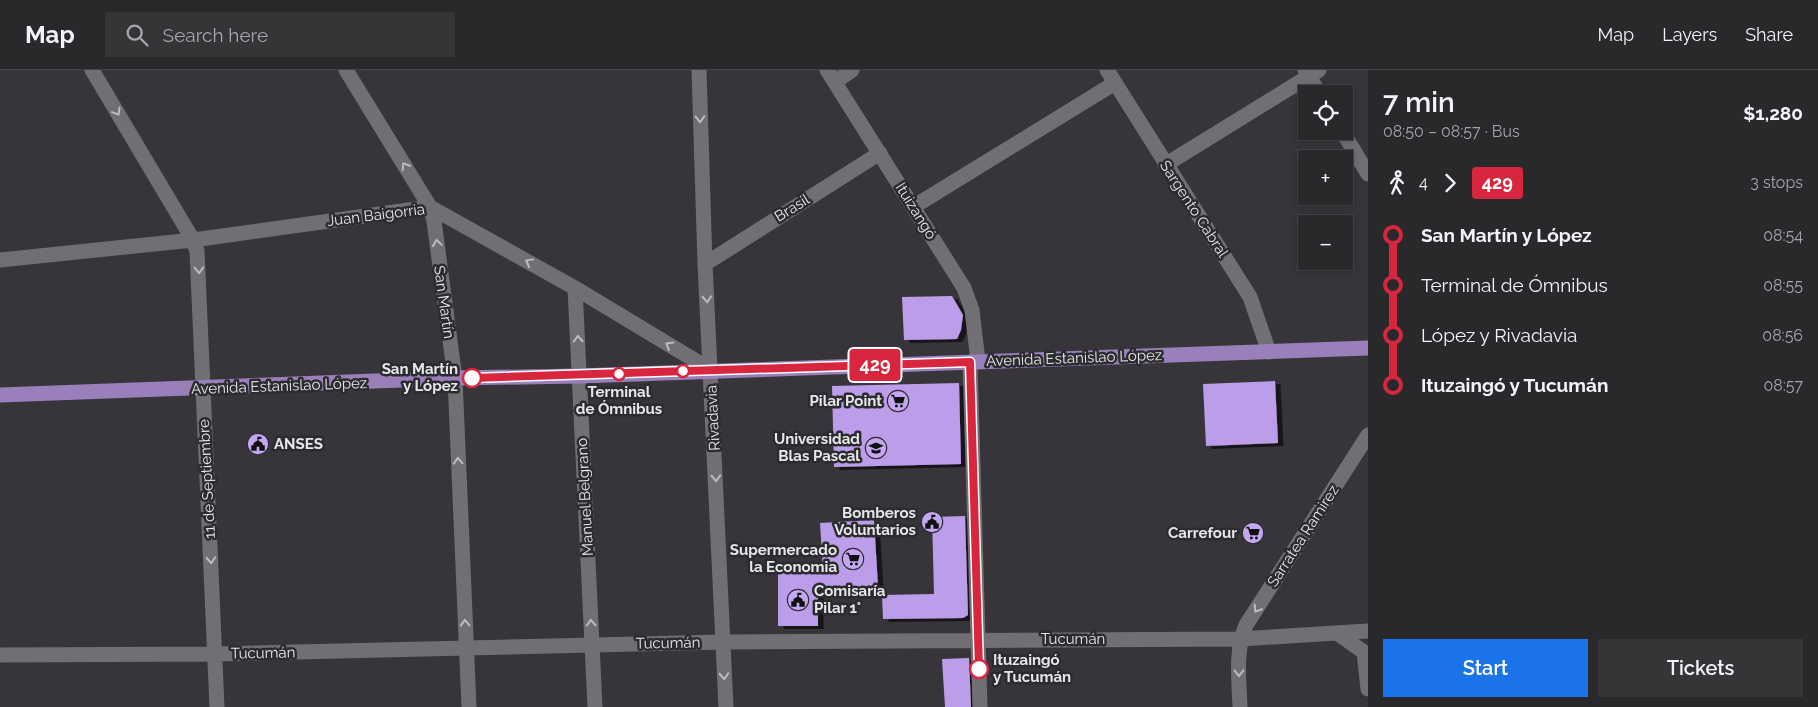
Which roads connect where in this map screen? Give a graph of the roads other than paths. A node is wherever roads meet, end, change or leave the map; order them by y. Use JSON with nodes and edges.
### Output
{"nodes":[{"id":1,"x":92,"y":70,"type":"edge"},
{"id":2,"x":346,"y":70,"type":"edge"},
{"id":3,"x":699,"y":70,"type":"edge"},
{"id":4,"x":852,"y":70,"type":"edge"},
{"id":5,"x":1311,"y":72,"type":"edge"},
{"id":6,"x":831,"y":76,"type":"edge"},
{"id":7,"x":1111,"y":76,"type":"edge"},
{"id":8,"x":1316,"y":85,"type":"edge"},
{"id":9,"x":1347,"y":140,"type":"edge"},
{"id":10,"x":880,"y":153,"type":"junction"},
{"id":11,"x":1166,"y":165,"type":"junction"},
{"id":12,"x":1368,"y":174,"type":"edge"},
{"id":13,"x":430,"y":207,"type":"junction"},
{"id":14,"x":914,"y":208,"type":"junction"},
{"id":15,"x":193,"y":240,"type":"junction"},
{"id":16,"x":0,"y":260,"type":"edge"},
{"id":17,"x":705,"y":264,"type":"junction"},
{"id":18,"x":575,"y":288,"type":"junction"},
{"id":19,"x":1368,"y":348,"type":"edge"},
{"id":20,"x":1269,"y":352,"type":"junction"},
{"id":21,"x":974,"y":361,"type":"junction"},
{"id":22,"x":711,"y":370,"type":"junction"},
{"id":23,"x":579,"y":376,"type":"junction"},
{"id":24,"x":455,"y":378,"type":"junction"},
{"id":25,"x":203,"y":389,"type":"junction"},
{"id":26,"x":0,"y":395,"type":"edge"},
{"id":27,"x":1368,"y":435,"type":"edge"},
{"id":28,"x":1368,"y":631,"type":"edge"},
{"id":29,"x":1337,"y":634,"type":"junction"},
{"id":30,"x":1240,"y":639,"type":"junction"},
{"id":31,"x":978,"y":640,"type":"junction"},
{"id":32,"x":723,"y":642,"type":"junction"},
{"id":33,"x":592,"y":645,"type":"junction"},
{"id":34,"x":466,"y":648,"type":"junction"},
{"id":35,"x":1367,"y":650,"type":"edge"},
{"id":36,"x":215,"y":654,"type":"junction"},
{"id":37,"x":0,"y":656,"type":"edge"},
{"id":38,"x":1368,"y":689,"type":"edge"},
{"id":39,"x":218,"y":707,"type":"edge"},
{"id":40,"x":469,"y":707,"type":"edge"},
{"id":41,"x":596,"y":707,"type":"edge"},
{"id":42,"x":726,"y":707,"type":"edge"},
{"id":43,"x":980,"y":707,"type":"edge"},
{"id":44,"x":1240,"y":707,"type":"edge"}],
"edges":[{"from":1,"to":15,"type":"street","name":"11 de Septiembre","one_way":true},
{"from":13,"to":2,"type":"street","name":"San Martín","one_way":true},
{"from":3,"to":17,"type":"street","name":"Rivadavia","one_way":true},
{"from":4,"to":6,"type":"street"},
{"from":5,"to":8,"type":"street"},
{"from":5,"to":11,"type":"street"},
{"from":6,"to":10,"type":"street","name":"Ituizangó"},
{"from":7,"to":11,"type":"street","name":"Sargento Cabral"},
{"from":7,"to":14,"type":"street"},
{"from":9,"to":12,"type":"street"},
{"from":10,"to":14,"type":"street","name":"Ituizangó"},
{"from":10,"to":17,"type":"street","name":"Brasil"},
{"from":11,"to":20,"type":"street","name":"Sargento Cabral"},
{"from":13,"to":15,"type":"street","name":"Juan Baigorria"},
{"from":18,"to":13,"type":"street","name":"Juan Baigorria","one_way":true},
{"from":24,"to":13,"type":"street","name":"San Martín","one_way":true},
{"from":14,"to":21,"type":"street","name":"Ituizangó"},
{"from":15,"to":16,"type":"street","name":"Juan Baigorria"},
{"from":15,"to":25,"type":"street","name":"11 de Septiembre","one_way":true},
{"from":17,"to":22,"type":"street","name":"Rivadavia","one_way":true},
{"from":22,"to":18,"type":"street","name":"Juan Baigorria","one_way":true},
{"from":23,"to":18,"type":"street","name":"Manuel Belgrano","one_way":true},
{"from":19,"to":20,"type":"main road","name":"Avenida Estanislao López"},
{"from":20,"to":21,"type":"main road","name":"Avenida Estanislao López"},
{"from":21,"to":22,"type":"main road","name":"Avenida Estanislao López"},
{"from":21,"to":31,"type":"street","name":"Ituizangó"},
{"from":22,"to":23,"type":"main road","name":"Avenida Estanislao López"},
{"from":22,"to":32,"type":"street","name":"Rivadavia","one_way":true},
{"from":23,"to":24,"type":"main road","name":"Avenida Estanislao López"},
{"from":33,"to":23,"type":"street","name":"Manuel Belgrano","one_way":true},
{"from":24,"to":25,"type":"main road","name":"Avenida Estanislao López"},
{"from":34,"to":24,"type":"street","name":"San Martín","one_way":true},
{"from":25,"to":26,"type":"main road","name":"Avenida Estanislao López"},
{"from":25,"to":36,"type":"street","name":"11 de Septiembre","one_way":true},
{"from":27,"to":30,"type":"street","name":"Sarratea Ramirez","one_way":true},
{"from":28,"to":29,"type":"street","name":"Tucumán"},
{"from":29,"to":30,"type":"street","name":"Tucumán"},
{"from":29,"to":35,"type":"street"},
{"from":30,"to":31,"type":"street","name":"Tucumán"},
{"from":30,"to":44,"type":"street","one_way":true},
{"from":31,"to":32,"type":"street","name":"Tucumán"},
{"from":31,"to":43,"type":"street","name":"Ituizangó"},
{"from":32,"to":33,"type":"street","name":"Tucumán"},
{"from":32,"to":42,"type":"street","name":"Rivadavia","one_way":true},
{"from":33,"to":34,"type":"street","name":"Tucumán"},
{"from":33,"to":41,"type":"street","name":"Manuel Belgrano"},
{"from":34,"to":36,"type":"street","name":"Tucumán"},
{"from":34,"to":40,"type":"street","name":"San Martín"},
{"from":35,"to":38,"type":"street"},
{"from":36,"to":37,"type":"street","name":"Tucumán"},
{"from":36,"to":39,"type":"street","name":"11 de Septiembre"}]}
